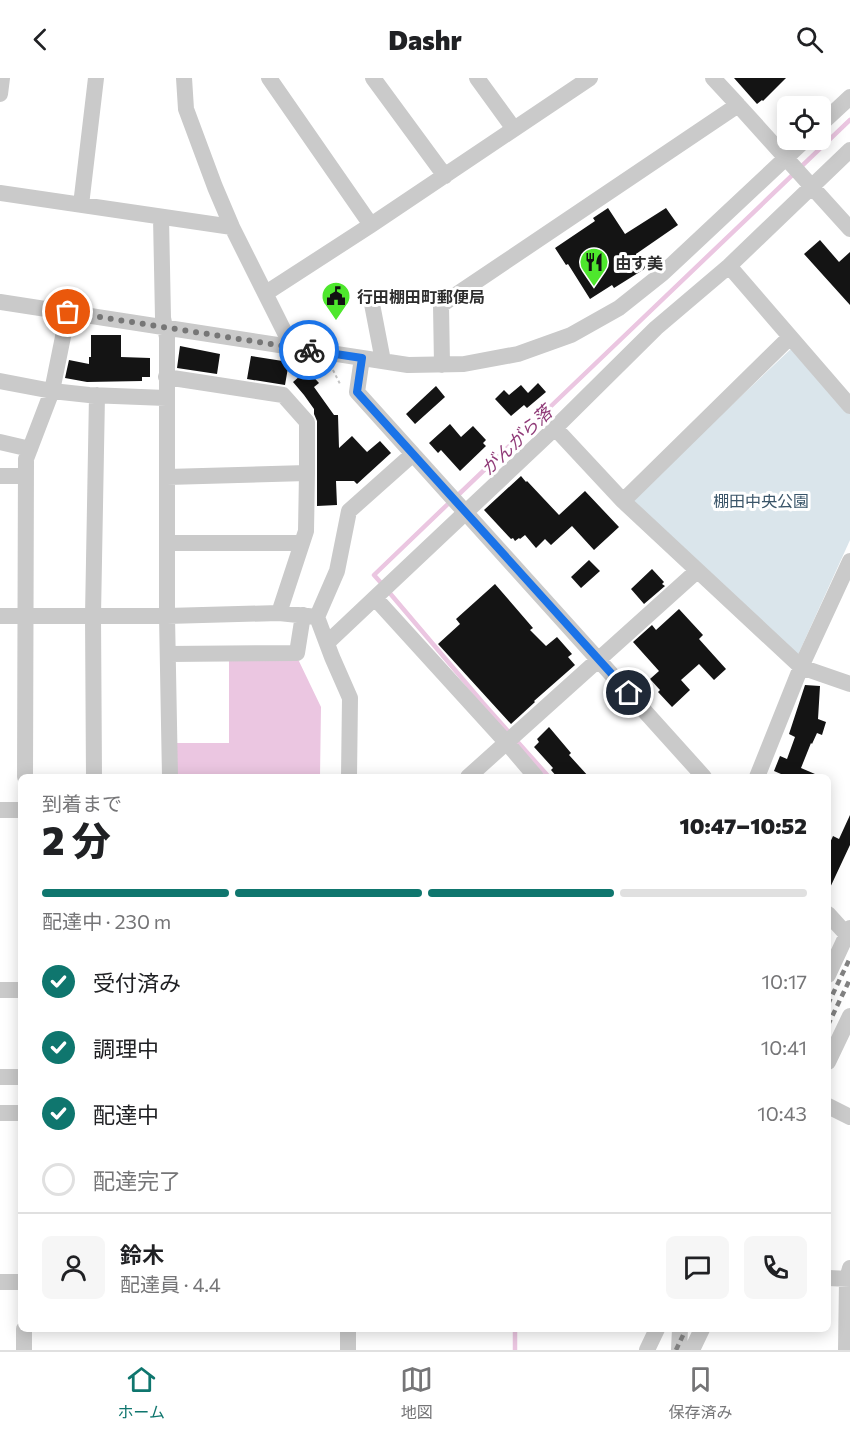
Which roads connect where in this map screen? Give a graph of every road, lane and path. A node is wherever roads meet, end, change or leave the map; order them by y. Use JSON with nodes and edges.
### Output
{"nodes":[{"id":1,"x":2,"y":78,"type":"edge"},
{"id":2,"x":96,"y":78,"type":"edge"},
{"id":3,"x":184,"y":78,"type":"edge"},
{"id":4,"x":269,"y":78,"type":"edge"},
{"id":5,"x":373,"y":78,"type":"edge"},
{"id":6,"x":477,"y":78,"type":"edge"},
{"id":7,"x":590,"y":78,"type":"edge"},
{"id":8,"x":714,"y":78,"type":"edge"},
{"id":9,"x":0,"y":94,"type":"edge"},
{"id":10,"x":850,"y":97,"type":"edge"},
{"id":11,"x":738,"y":105,"type":"junction"},
{"id":12,"x":831,"y":115,"type":"edge"},
{"id":13,"x":514,"y":129,"type":"junction"},
{"id":14,"x":794,"y":150,"type":"edge"},
{"id":15,"x":850,"y":150,"type":"edge"},
{"id":16,"x":785,"y":158,"type":"junction"},
{"id":17,"x":445,"y":176,"type":"junction"},
{"id":18,"x":812,"y":187,"type":"junction"},
{"id":19,"x":0,"y":193,"type":"edge"},
{"id":20,"x":81,"y":205,"type":"junction"},
{"id":21,"x":161,"y":217,"type":"junction"},
{"id":22,"x":371,"y":225,"type":"junction"},
{"id":23,"x":232,"y":227,"type":"junction"},
{"id":24,"x":850,"y":229,"type":"edge"},
{"id":25,"x":729,"y":266,"type":"junction"},
{"id":26,"x":266,"y":293,"type":"junction"},
{"id":27,"x":0,"y":302,"type":"edge"},
{"id":28,"x":372,"y":304,"type":"dead end"},
{"id":29,"x":68,"y":312,"type":"junction"},
{"id":30,"x":165,"y":327,"type":"junction"},
{"id":31,"x":790,"y":337,"type":"junction"},
{"id":32,"x":292,"y":347,"type":"junction"},
{"id":33,"x":373,"y":359,"type":"junction"},
{"id":34,"x":442,"y":365,"type":"junction"},
{"id":35,"x":166,"y":377,"type":"junction"},
{"id":36,"x":0,"y":381,"type":"edge"},
{"id":37,"x":51,"y":392,"type":"junction"},
{"id":38,"x":97,"y":395,"type":"junction"},
{"id":39,"x":166,"y":398,"type":"junction"},
{"id":40,"x":850,"y":406,"type":"edge"},
{"id":41,"x":555,"y":428,"type":"junction"},
{"id":42,"x":0,"y":442,"type":"edge"},
{"id":43,"x":30,"y":449,"type":"junction"},
{"id":44,"x":412,"y":454,"type":"junction"},
{"id":45,"x":307,"y":473,"type":"junction"},
{"id":46,"x":0,"y":476,"type":"edge"},
{"id":47,"x":26,"y":476,"type":"junction"},
{"id":48,"x":167,"y":477,"type":"junction"},
{"id":49,"x":622,"y":501,"type":"junction"},
{"id":50,"x":458,"y":504,"type":"junction"},
{"id":51,"x":168,"y":543,"type":"junction"},
{"id":52,"x":302,"y":543,"type":"junction"},
{"id":53,"x":850,"y":561,"type":"edge"},
{"id":54,"x":697,"y":571,"type":"junction"},
{"id":55,"x":375,"y":598,"type":"junction"},
{"id":56,"x":279,"y":613,"type":"junction"},
{"id":57,"x":25,"y":615,"type":"junction"},
{"id":58,"x":0,"y":616,"type":"edge"},
{"id":59,"x":93,"y":616,"type":"junction"},
{"id":60,"x":167,"y":616,"type":"junction"},
{"id":61,"x":310,"y":616,"type":"junction"},
{"id":62,"x":327,"y":643,"type":"junction"},
{"id":63,"x":168,"y":654,"type":"junction"},
{"id":64,"x":598,"y":660,"type":"junction"},
{"id":65,"x":801,"y":667,"type":"junction"},
{"id":66,"x":850,"y":684,"type":"edge"},
{"id":67,"x":508,"y":743,"type":"junction"},
{"id":68,"x":25,"y":774,"type":"edge"},
{"id":69,"x":94,"y":774,"type":"edge"},
{"id":70,"x":170,"y":774,"type":"edge"},
{"id":71,"x":349,"y":774,"type":"edge"},
{"id":72,"x":472,"y":774,"type":"edge"},
{"id":73,"x":534,"y":774,"type":"edge"},
{"id":74,"x":701,"y":774,"type":"edge"},
{"id":75,"x":758,"y":774,"type":"edge"},
{"id":76,"x":0,"y":810,"type":"edge"},
{"id":77,"x":18,"y":810,"type":"edge"},
{"id":78,"x":831,"y":917,"type":"edge"},
{"id":79,"x":849,"y":934,"type":"edge"},
{"id":80,"x":831,"y":969,"type":"edge"},
{"id":81,"x":0,"y":990,"type":"edge"},
{"id":82,"x":18,"y":990,"type":"edge"},
{"id":83,"x":850,"y":1016,"type":"edge"},
{"id":84,"x":831,"y":1056,"type":"edge"},
{"id":85,"x":0,"y":1077,"type":"edge"},
{"id":86,"x":18,"y":1077,"type":"edge"},
{"id":87,"x":831,"y":1108,"type":"edge"},
{"id":88,"x":0,"y":1113,"type":"edge"},
{"id":89,"x":18,"y":1113,"type":"edge"},
{"id":90,"x":850,"y":1117,"type":"edge"},
{"id":91,"x":849,"y":1275,"type":"edge"},
{"id":92,"x":831,"y":1278,"type":"edge"},
{"id":93,"x":0,"y":1282,"type":"edge"},
{"id":94,"x":18,"y":1282,"type":"edge"},
{"id":95,"x":24,"y":1332,"type":"edge"},
{"id":96,"x":348,"y":1332,"type":"edge"},
{"id":97,"x":656,"y":1332,"type":"edge"},
{"id":98,"x":680,"y":1332,"type":"edge"},
{"id":99,"x":701,"y":1332,"type":"edge"},
{"id":100,"x":24,"y":1350,"type":"edge"},
{"id":101,"x":348,"y":1350,"type":"edge"},
{"id":102,"x":647,"y":1350,"type":"edge"},
{"id":103,"x":679,"y":1350,"type":"edge"},
{"id":104,"x":692,"y":1350,"type":"edge"},
{"id":105,"x":846,"y":1350,"type":"edge"}],
"edges":[{"from":1,"to":9,"type":"street"},
{"from":2,"to":20,"type":"street"},
{"from":3,"to":23,"type":"street"},
{"from":4,"to":22,"type":"street"},
{"from":5,"to":17,"type":"street"},
{"from":6,"to":13,"type":"street"},
{"from":7,"to":13,"type":"street"},
{"from":8,"to":11,"type":"street"},
{"from":10,"to":12,"type":"street"},
{"from":11,"to":16,"type":"street"},
{"from":11,"to":34,"type":"street"},
{"from":13,"to":17,"type":"street"},
{"from":14,"to":16,"type":"street"},
{"from":15,"to":18,"type":"street"},
{"from":16,"to":18,"type":"street"},
{"from":16,"to":34,"type":"street"},
{"from":17,"to":22,"type":"street"},
{"from":18,"to":24,"type":"street"},
{"from":18,"to":25,"type":"street"},
{"from":19,"to":20,"type":"street"},
{"from":20,"to":21,"type":"street"},
{"from":21,"to":23,"type":"street"},
{"from":21,"to":30,"type":"street"},
{"from":22,"to":26,"type":"street"},
{"from":23,"to":26,"type":"street"},
{"from":25,"to":31,"type":"street"},
{"from":25,"to":41,"type":"street"},
{"from":26,"to":32,"type":"street"},
{"from":27,"to":29,"type":"street"},
{"from":28,"to":33,"type":"street"},
{"from":29,"to":30,"type":"street"},
{"from":29,"to":37,"type":"street"},
{"from":30,"to":32,"type":"street"},
{"from":30,"to":35,"type":"street"},
{"from":31,"to":40,"type":"street"},
{"from":31,"to":49,"type":"street"},
{"from":32,"to":33,"type":"street"},
{"from":33,"to":34,"type":"street"},
{"from":33,"to":44,"type":"street"},
{"from":35,"to":39,"type":"street"},
{"from":35,"to":45,"type":"street"},
{"from":36,"to":37,"type":"street"},
{"from":37,"to":38,"type":"street"},
{"from":37,"to":43,"type":"street"},
{"from":38,"to":39,"type":"street"},
{"from":38,"to":59,"type":"street"},
{"from":39,"to":48,"type":"street"},
{"from":41,"to":49,"type":"street"},
{"from":41,"to":50,"type":"street"},
{"from":42,"to":43,"type":"street"},
{"from":43,"to":47,"type":"street"},
{"from":44,"to":50,"type":"street"},
{"from":44,"to":61,"type":"street"},
{"from":45,"to":48,"type":"street"},
{"from":45,"to":52,"type":"street"},
{"from":46,"to":47,"type":"street"},
{"from":47,"to":57,"type":"street"},
{"from":48,"to":51,"type":"street"},
{"from":49,"to":54,"type":"street"},
{"from":50,"to":55,"type":"street"},
{"from":50,"to":64,"type":"street"},
{"from":51,"to":52,"type":"street"},
{"from":51,"to":60,"type":"street"},
{"from":52,"to":56,"type":"street"},
{"from":53,"to":65,"type":"street"},
{"from":54,"to":64,"type":"street"},
{"from":54,"to":65,"type":"street"},
{"from":55,"to":62,"type":"street"},
{"from":55,"to":67,"type":"street"},
{"from":56,"to":60,"type":"street"},
{"from":56,"to":61,"type":"street"},
{"from":57,"to":58,"type":"street"},
{"from":57,"to":59,"type":"street"},
{"from":57,"to":68,"type":"street"},
{"from":59,"to":60,"type":"street"},
{"from":59,"to":69,"type":"street"},
{"from":60,"to":63,"type":"street"},
{"from":61,"to":62,"type":"street"},
{"from":61,"to":63,"type":"street"},
{"from":62,"to":71,"type":"street"},
{"from":63,"to":70,"type":"street"},
{"from":64,"to":67,"type":"street"},
{"from":64,"to":74,"type":"street"},
{"from":65,"to":66,"type":"street"},
{"from":65,"to":75,"type":"street"},
{"from":67,"to":72,"type":"street"},
{"from":67,"to":73,"type":"street"},
{"from":76,"to":77,"type":"street"},
{"from":78,"to":79,"type":"street"},
{"from":79,"to":80,"type":"street"},
{"from":81,"to":82,"type":"street"},
{"from":83,"to":84,"type":"street"},
{"from":85,"to":86,"type":"street"},
{"from":87,"to":90,"type":"street"},
{"from":88,"to":89,"type":"street"},
{"from":91,"to":92,"type":"street"},
{"from":91,"to":105,"type":"street"},
{"from":93,"to":94,"type":"street"},
{"from":95,"to":100,"type":"street"},
{"from":96,"to":101,"type":"street"},
{"from":97,"to":102,"type":"street"},
{"from":98,"to":103,"type":"street"},
{"from":99,"to":104,"type":"street"}]}
